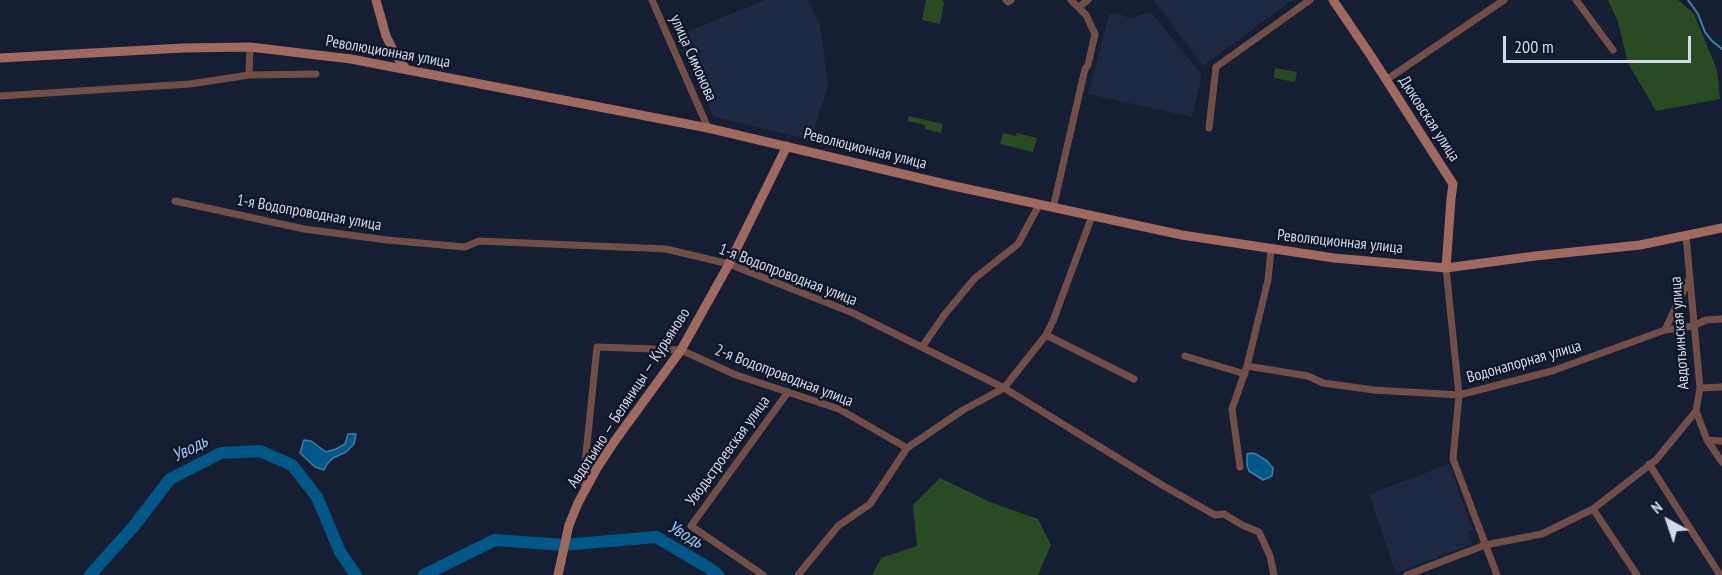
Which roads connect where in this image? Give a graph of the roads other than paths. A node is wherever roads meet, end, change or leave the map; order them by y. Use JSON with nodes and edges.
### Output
{"nodes":[{"id":1,"x":376,"y":0,"type":"edge"},
{"id":2,"x":652,"y":0,"type":"edge"},
{"id":3,"x":1071,"y":0,"type":"edge"},
{"id":4,"x":1088,"y":0,"type":"edge"},
{"id":5,"x":1310,"y":0,"type":"edge"},
{"id":6,"x":1333,"y":0,"type":"edge"},
{"id":7,"x":1504,"y":0,"type":"edge"},
{"id":8,"x":1576,"y":0,"type":"edge"},
{"id":9,"x":1079,"y":7,"type":"junction"},
{"id":10,"x":249,"y":47,"type":"junction"},
{"id":11,"x":1613,"y":50,"type":"dead end"},
{"id":12,"x":0,"y":58,"type":"edge"},
{"id":13,"x":406,"y":69,"type":"junction"},
{"id":14,"x":316,"y":74,"type":"dead end"},
{"id":15,"x":249,"y":75,"type":"junction"},
{"id":16,"x":1386,"y":80,"type":"junction"},
{"id":17,"x":0,"y":96,"type":"edge"},
{"id":18,"x":708,"y":128,"type":"junction"},
{"id":19,"x":1209,"y":128,"type":"dead end"},
{"id":20,"x":787,"y":146,"type":"junction"},
{"id":21,"x":175,"y":201,"type":"dead end"},
{"id":22,"x":1039,"y":205,"type":"junction"},
{"id":23,"x":1053,"y":208,"type":"junction"},
{"id":24,"x":1092,"y":216,"type":"junction"},
{"id":25,"x":1722,"y":228,"type":"edge"},
{"id":26,"x":1686,"y":236,"type":"junction"},
{"id":27,"x":1271,"y":250,"type":"junction"},
{"id":28,"x":729,"y":264,"type":"junction"},
{"id":29,"x":1446,"y":268,"type":"junction"},
{"id":30,"x":1689,"y":279,"type":"junction"},
{"id":31,"x":1722,"y":319,"type":"edge"},
{"id":32,"x":1693,"y":326,"type":"junction"},
{"id":33,"x":1665,"y":330,"type":"junction"},
{"id":34,"x":1046,"y":334,"type":"junction"},
{"id":35,"x":922,"y":347,"type":"junction"},
{"id":36,"x":681,"y":350,"type":"junction"},
{"id":37,"x":1185,"y":356,"type":"dead end"},
{"id":38,"x":1246,"y":370,"type":"junction"},
{"id":39,"x":1134,"y":379,"type":"dead end"},
{"id":40,"x":1722,"y":387,"type":"edge"},
{"id":41,"x":1004,"y":388,"type":"junction"},
{"id":42,"x":1700,"y":388,"type":"junction"},
{"id":43,"x":788,"y":392,"type":"junction"},
{"id":44,"x":1459,"y":395,"type":"junction"},
{"id":45,"x":1696,"y":411,"type":"junction"},
{"id":46,"x":1707,"y":440,"type":"junction"},
{"id":47,"x":1722,"y":441,"type":"edge"},
{"id":48,"x":907,"y":448,"type":"junction"},
{"id":49,"x":1722,"y":462,"type":"edge"},
{"id":50,"x":1649,"y":464,"type":"junction"},
{"id":51,"x":1240,"y":467,"type":"dead end"},
{"id":52,"x":583,"y":483,"type":"dead end"},
{"id":53,"x":1593,"y":509,"type":"junction"},
{"id":54,"x":1485,"y":545,"type":"junction"},
{"id":55,"x":558,"y":575,"type":"edge"},
{"id":56,"x":763,"y":575,"type":"edge"},
{"id":57,"x":798,"y":575,"type":"edge"},
{"id":58,"x":1275,"y":575,"type":"edge"},
{"id":59,"x":1407,"y":575,"type":"edge"},
{"id":60,"x":1497,"y":575,"type":"edge"},
{"id":61,"x":1637,"y":575,"type":"edge"},
{"id":62,"x":1720,"y":575,"type":"edge"}],
"edges":[{"from":1,"to":13,"type":"main road"},
{"from":2,"to":18,"type":"street","name":"улица Симонова"},
{"from":3,"to":9,"type":"street"},
{"from":4,"to":9,"type":"street"},
{"from":5,"to":19,"type":"street"},
{"from":6,"to":16,"type":"main road","name":"Дюковская улица"},
{"from":7,"to":16,"type":"street"},
{"from":8,"to":11,"type":"street"},
{"from":9,"to":23,"type":"street"},
{"from":10,"to":12,"type":"main road","name":"Революционная улица"},
{"from":10,"to":13,"type":"main road","name":"Революционная улица"},
{"from":10,"to":15,"type":"street"},
{"from":13,"to":18,"type":"main road","name":"Революционная улица"},
{"from":14,"to":15,"type":"street"},
{"from":15,"to":17,"type":"street"},
{"from":16,"to":29,"type":"main road","name":"Дюковская улица"},
{"from":18,"to":20,"type":"main road","name":"Революционная улица"},
{"from":20,"to":22,"type":"main road","name":"Революционная улица"},
{"from":20,"to":28,"type":"main road","name":"Авдотьино — Беляницы — Курьяново"},
{"from":21,"to":28,"type":"street","name":"1-я Водопроводная улица"},
{"from":22,"to":23,"type":"main road","name":"Революционная улица"},
{"from":22,"to":35,"type":"street"},
{"from":23,"to":24,"type":"main road","name":"Революционная улица"},
{"from":24,"to":27,"type":"main road","name":"Революционная улица"},
{"from":24,"to":34,"type":"street"},
{"from":25,"to":26,"type":"main road","name":"Революционная улица"},
{"from":26,"to":29,"type":"main road","name":"Революционная улица"},
{"from":26,"to":30,"type":"street","name":"Авдотьинская улица"},
{"from":27,"to":29,"type":"main road","name":"Революционная улица"},
{"from":27,"to":38,"type":"street"},
{"from":28,"to":35,"type":"street","name":"1-я Водопроводная улица"},
{"from":28,"to":36,"type":"main road","name":"Авдотьино — Беляницы — Курьяново"},
{"from":29,"to":44,"type":"street"},
{"from":30,"to":32,"type":"street","name":"Авдотьинская улица"},
{"from":30,"to":33,"type":"street"},
{"from":31,"to":32,"type":"street","name":"Водонапорная улица"},
{"from":32,"to":33,"type":"street","name":"Водонапорная улица"},
{"from":32,"to":42,"type":"street","name":"Авдотьинская улица"},
{"from":33,"to":44,"type":"street","name":"Водонапорная улица"},
{"from":34,"to":39,"type":"street"},
{"from":34,"to":41,"type":"street"},
{"from":35,"to":41,"type":"street","name":"1-я Водопроводная улица"},
{"from":36,"to":43,"type":"street","name":"2-я Водопроводная улица"},
{"from":36,"to":52,"type":"street"},
{"from":36,"to":55,"type":"main road","name":"Авдотьино — Беляницы — Курьяново"},
{"from":37,"to":38,"type":"street"},
{"from":38,"to":44,"type":"street","name":"Водонапорная улица"},
{"from":38,"to":51,"type":"street"},
{"from":40,"to":42,"type":"street"},
{"from":41,"to":48,"type":"street"},
{"from":41,"to":58,"type":"street","name":"1-я Водопроводная улица"},
{"from":42,"to":45,"type":"street","name":"Авдотьинская улица"},
{"from":43,"to":48,"type":"street","name":"2-я Водопроводная улица"},
{"from":43,"to":56,"type":"street","name":"Уводьстроевская улица"},
{"from":44,"to":54,"type":"street"},
{"from":45,"to":46,"type":"street"},
{"from":45,"to":50,"type":"street","name":"Авдотьинская улица"},
{"from":46,"to":47,"type":"street"},
{"from":46,"to":49,"type":"street"},
{"from":48,"to":57,"type":"street"},
{"from":50,"to":53,"type":"street","name":"Авдотьинская улица"},
{"from":50,"to":62,"type":"street"},
{"from":53,"to":54,"type":"street","name":"Авдотьинская улица"},
{"from":53,"to":61,"type":"street"},
{"from":54,"to":59,"type":"street","name":"Авдотьинская улица"},
{"from":54,"to":60,"type":"street"}]}
